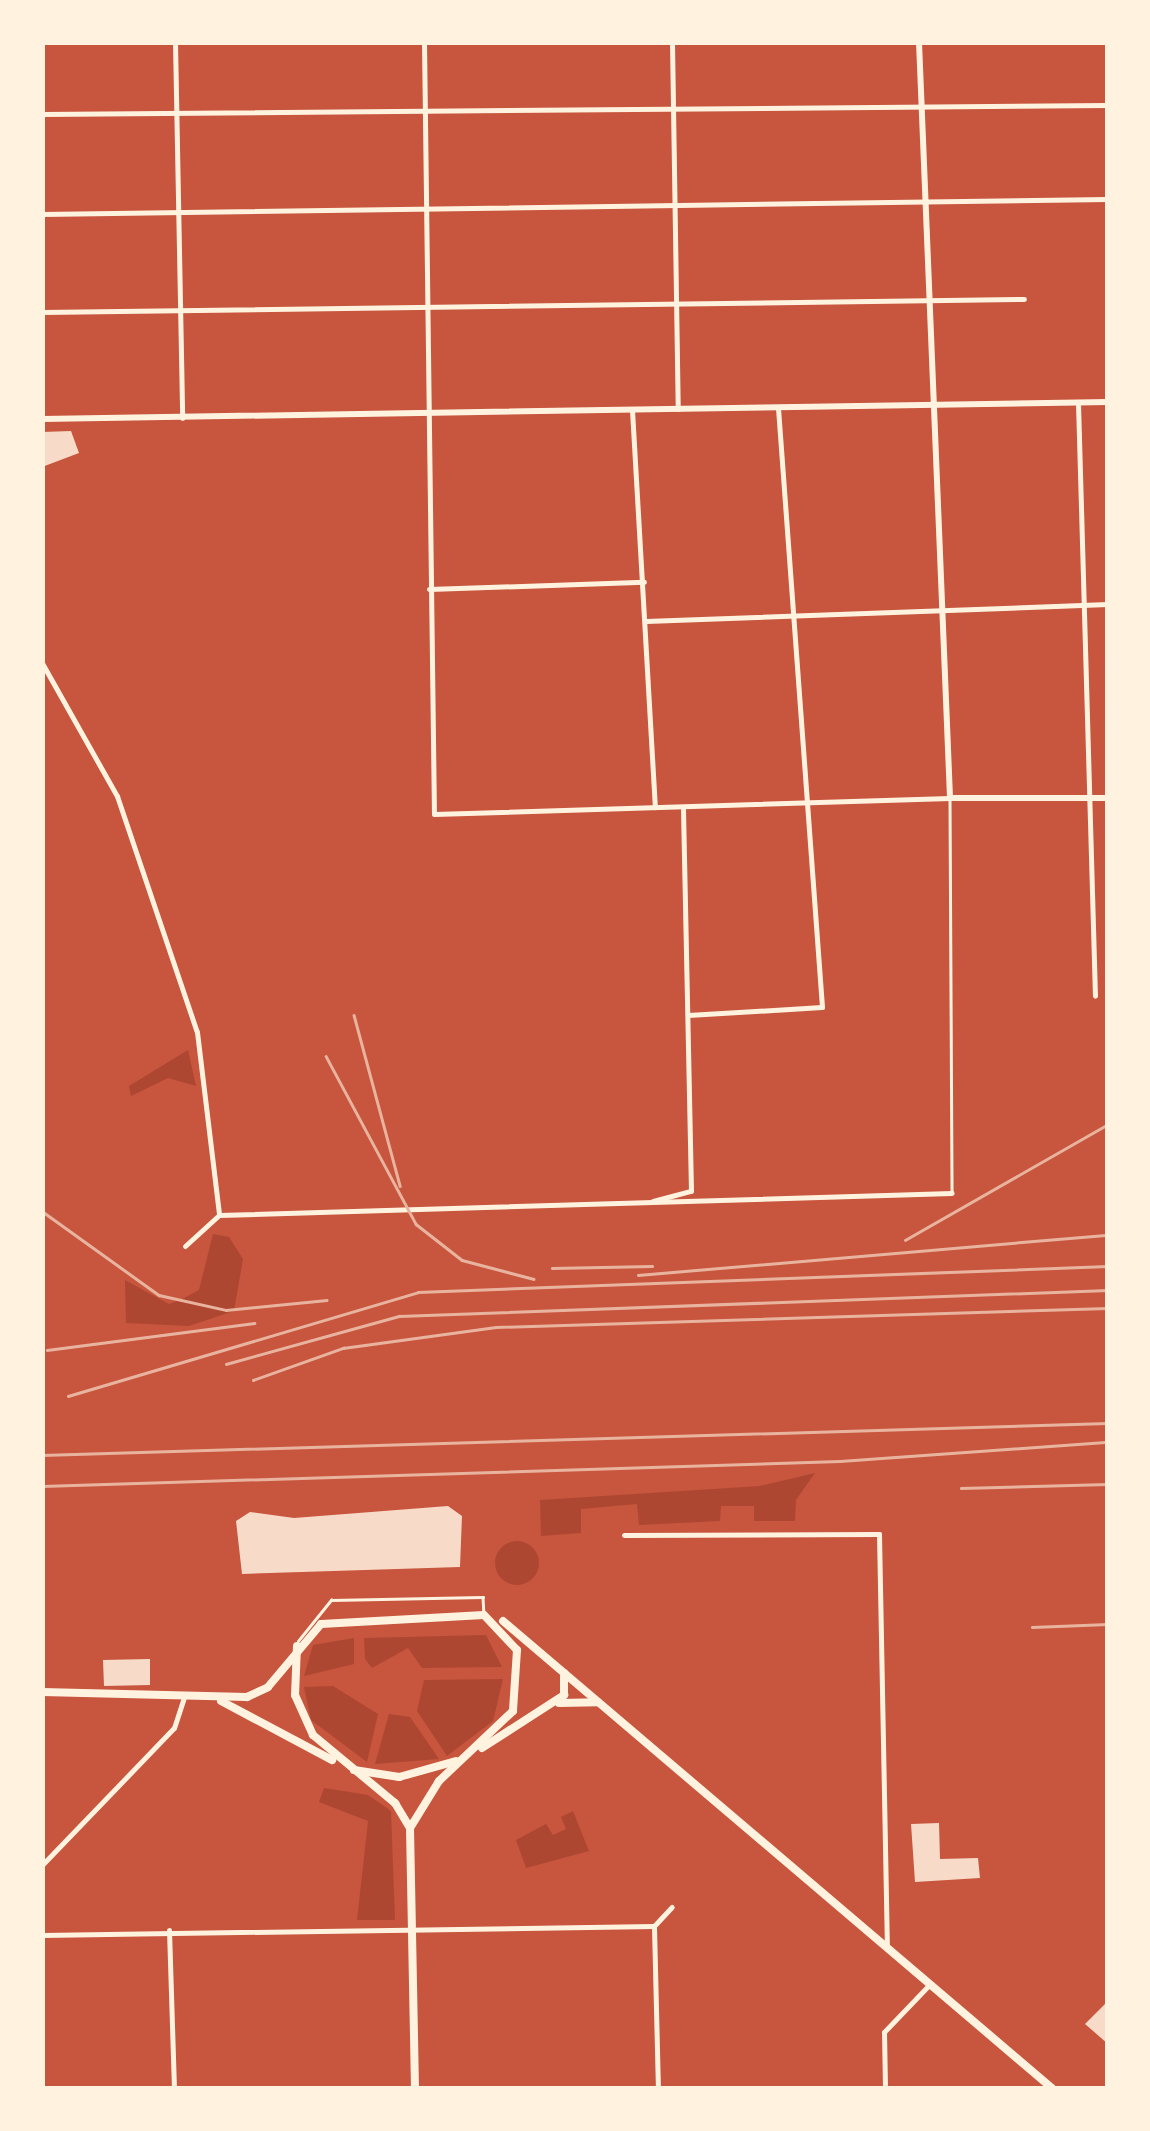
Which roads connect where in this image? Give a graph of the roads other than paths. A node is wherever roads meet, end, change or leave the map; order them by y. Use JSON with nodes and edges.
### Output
{"nodes":[{"id":1,"x":176,"y":42,"type":"edge"},
{"id":2,"x":424,"y":42,"type":"edge"},
{"id":3,"x":672,"y":42,"type":"edge"},
{"id":4,"x":919,"y":42,"type":"edge"},
{"id":5,"x":1108,"y":105,"type":"edge"},
{"id":6,"x":921,"y":106,"type":"junction"},
{"id":7,"x":425,"y":110,"type":"junction"},
{"id":8,"x":176,"y":112,"type":"junction"},
{"id":9,"x":42,"y":114,"type":"edge"},
{"id":10,"x":673,"y":114,"type":"junction"},
{"id":11,"x":1108,"y":199,"type":"edge"},
{"id":12,"x":925,"y":204,"type":"junction"},
{"id":13,"x":676,"y":206,"type":"junction"},
{"id":14,"x":426,"y":208,"type":"junction"},
{"id":15,"x":177,"y":213,"type":"junction"},
{"id":16,"x":42,"y":214,"type":"edge"},
{"id":17,"x":1024,"y":299,"type":"dead end"},
{"id":18,"x":927,"y":303,"type":"junction"},
{"id":19,"x":676,"y":306,"type":"junction"},
{"id":20,"x":430,"y":308,"type":"junction"},
{"id":21,"x":182,"y":310,"type":"junction"},
{"id":22,"x":42,"y":312,"type":"edge"},
{"id":23,"x":1108,"y":402,"type":"edge"},
{"id":24,"x":1078,"y":403,"type":"junction"},
{"id":25,"x":934,"y":405,"type":"junction"},
{"id":26,"x":778,"y":408,"type":"junction"},
{"id":27,"x":678,"y":409,"type":"junction"},
{"id":28,"x":632,"y":410,"type":"junction"},
{"id":29,"x":424,"y":414,"type":"junction"},
{"id":30,"x":182,"y":418,"type":"junction"},
{"id":31,"x":42,"y":419,"type":"edge"},
{"id":32,"x":644,"y":582,"type":"junction"},
{"id":33,"x":429,"y":590,"type":"junction"},
{"id":34,"x":1108,"y":604,"type":"edge"},
{"id":35,"x":1088,"y":606,"type":"junction"},
{"id":36,"x":944,"y":613,"type":"junction"},
{"id":37,"x":790,"y":614,"type":"junction"},
{"id":38,"x":646,"y":621,"type":"junction"},
{"id":39,"x":42,"y":663,"type":"edge"},
{"id":40,"x":950,"y":798,"type":"junction"},
{"id":41,"x":1092,"y":798,"type":"junction"},
{"id":42,"x":1108,"y":798,"type":"edge"},
{"id":43,"x":802,"y":805,"type":"junction"},
{"id":44,"x":655,"y":807,"type":"junction"},
{"id":45,"x":683,"y":808,"type":"junction"},
{"id":46,"x":1095,"y":996,"type":"dead end"},
{"id":47,"x":688,"y":1015,"type":"junction"},
{"id":48,"x":952,"y":1193,"type":"joint"},
{"id":49,"x":644,"y":1204,"type":"junction"},
{"id":50,"x":220,"y":1215,"type":"junction"},
{"id":51,"x":185,"y":1246,"type":"dead end"},
{"id":52,"x":624,"y":1536,"type":"dead end"},
{"id":53,"x":484,"y":1615,"type":"junction"},
{"id":54,"x":298,"y":1641,"type":"junction"},
{"id":55,"x":562,"y":1669,"type":"junction"},
{"id":56,"x":42,"y":1692,"type":"edge"},
{"id":57,"x":184,"y":1697,"type":"junction"},
{"id":58,"x":216,"y":1699,"type":"junction"},
{"id":59,"x":607,"y":1706,"type":"junction"},
{"id":60,"x":542,"y":1711,"type":"junction"},
{"id":61,"x":465,"y":1757,"type":"junction"},
{"id":62,"x":348,"y":1768,"type":"junction"},
{"id":63,"x":410,"y":1828,"type":"junction"},
{"id":64,"x":42,"y":1865,"type":"edge"},
{"id":65,"x":672,"y":1907,"type":"dead end"},
{"id":66,"x":654,"y":1926,"type":"junction"},
{"id":67,"x":414,"y":1928,"type":"junction"},
{"id":68,"x":169,"y":1930,"type":"junction"},
{"id":69,"x":42,"y":1935,"type":"edge"},
{"id":70,"x":887,"y":1949,"type":"junction"},
{"id":71,"x":929,"y":1984,"type":"junction"},
{"id":72,"x":174,"y":2088,"type":"edge"},
{"id":73,"x":416,"y":2088,"type":"edge"},
{"id":74,"x":658,"y":2088,"type":"edge"},
{"id":75,"x":884,"y":2088,"type":"edge"},
{"id":76,"x":1052,"y":2088,"type":"edge"}],
"edges":[{"from":1,"to":8,"type":"street"},
{"from":2,"to":7,"type":"street"},
{"from":3,"to":10,"type":"street"},
{"from":4,"to":6,"type":"street"},
{"from":5,"to":6,"type":"street"},
{"from":6,"to":10,"type":"street"},
{"from":6,"to":12,"type":"street"},
{"from":7,"to":8,"type":"street"},
{"from":7,"to":10,"type":"street"},
{"from":7,"to":14,"type":"street"},
{"from":8,"to":9,"type":"street"},
{"from":8,"to":15,"type":"street"},
{"from":10,"to":13,"type":"street"},
{"from":11,"to":12,"type":"street"},
{"from":12,"to":13,"type":"street"},
{"from":12,"to":18,"type":"street"},
{"from":13,"to":14,"type":"street"},
{"from":13,"to":19,"type":"street"},
{"from":14,"to":15,"type":"street"},
{"from":14,"to":20,"type":"street"},
{"from":15,"to":16,"type":"street"},
{"from":15,"to":21,"type":"street"},
{"from":17,"to":18,"type":"street"},
{"from":18,"to":19,"type":"street"},
{"from":18,"to":25,"type":"street"},
{"from":19,"to":20,"type":"street"},
{"from":19,"to":27,"type":"street"},
{"from":20,"to":21,"type":"street"},
{"from":20,"to":29,"type":"street"},
{"from":21,"to":22,"type":"street"},
{"from":21,"to":30,"type":"street"},
{"from":23,"to":24,"type":"street"},
{"from":24,"to":25,"type":"street"},
{"from":24,"to":35,"type":"street"},
{"from":25,"to":26,"type":"street"},
{"from":25,"to":36,"type":"street"},
{"from":26,"to":27,"type":"street"},
{"from":26,"to":37,"type":"street"},
{"from":27,"to":28,"type":"street"},
{"from":28,"to":29,"type":"street"},
{"from":28,"to":32,"type":"street"},
{"from":29,"to":30,"type":"street"},
{"from":29,"to":33,"type":"street"},
{"from":30,"to":31,"type":"street"},
{"from":32,"to":33,"type":"street"},
{"from":32,"to":38,"type":"street"},
{"from":33,"to":44,"type":"street"},
{"from":34,"to":35,"type":"street"},
{"from":35,"to":36,"type":"street"},
{"from":35,"to":41,"type":"street"},
{"from":36,"to":37,"type":"street"},
{"from":36,"to":40,"type":"street"},
{"from":37,"to":38,"type":"street"},
{"from":37,"to":43,"type":"street"},
{"from":38,"to":44,"type":"street"},
{"from":39,"to":50,"type":"street"},
{"from":40,"to":41,"type":"street"},
{"from":40,"to":43,"type":"street"},
{"from":40,"to":48,"type":"lane"},
{"from":41,"to":42,"type":"street"},
{"from":41,"to":46,"type":"street"},
{"from":43,"to":45,"type":"street"},
{"from":43,"to":47,"type":"street"},
{"from":44,"to":45,"type":"street"},
{"from":45,"to":47,"type":"street"},
{"from":47,"to":49,"type":"street"},
{"from":48,"to":49,"type":"street"},
{"from":49,"to":50,"type":"street"},
{"from":50,"to":51,"type":"street"},
{"from":52,"to":70,"type":"street"},
{"from":53,"to":54,"type":"main road"},
{"from":53,"to":54,"type":"lane"},
{"from":53,"to":55,"type":"main road"},
{"from":53,"to":61,"type":"main road"},
{"from":54,"to":58,"type":"main road"},
{"from":54,"to":62,"type":"main road"},
{"from":55,"to":59,"type":"main road"},
{"from":55,"to":60,"type":"main road"},
{"from":56,"to":57,"type":"main road"},
{"from":57,"to":58,"type":"main road"},
{"from":57,"to":64,"type":"street"},
{"from":58,"to":62,"type":"main road"},
{"from":59,"to":60,"type":"main road"},
{"from":59,"to":70,"type":"main road"},
{"from":60,"to":61,"type":"main road"},
{"from":61,"to":62,"type":"main road"},
{"from":61,"to":63,"type":"main road"},
{"from":62,"to":63,"type":"main road"},
{"from":63,"to":67,"type":"main road"},
{"from":65,"to":66,"type":"street"},
{"from":66,"to":67,"type":"street"},
{"from":66,"to":74,"type":"street"},
{"from":67,"to":68,"type":"street"},
{"from":67,"to":73,"type":"main road"},
{"from":68,"to":69,"type":"street"},
{"from":68,"to":72,"type":"street"},
{"from":70,"to":71,"type":"main road"},
{"from":71,"to":75,"type":"street"},
{"from":71,"to":76,"type":"main road"}]}
